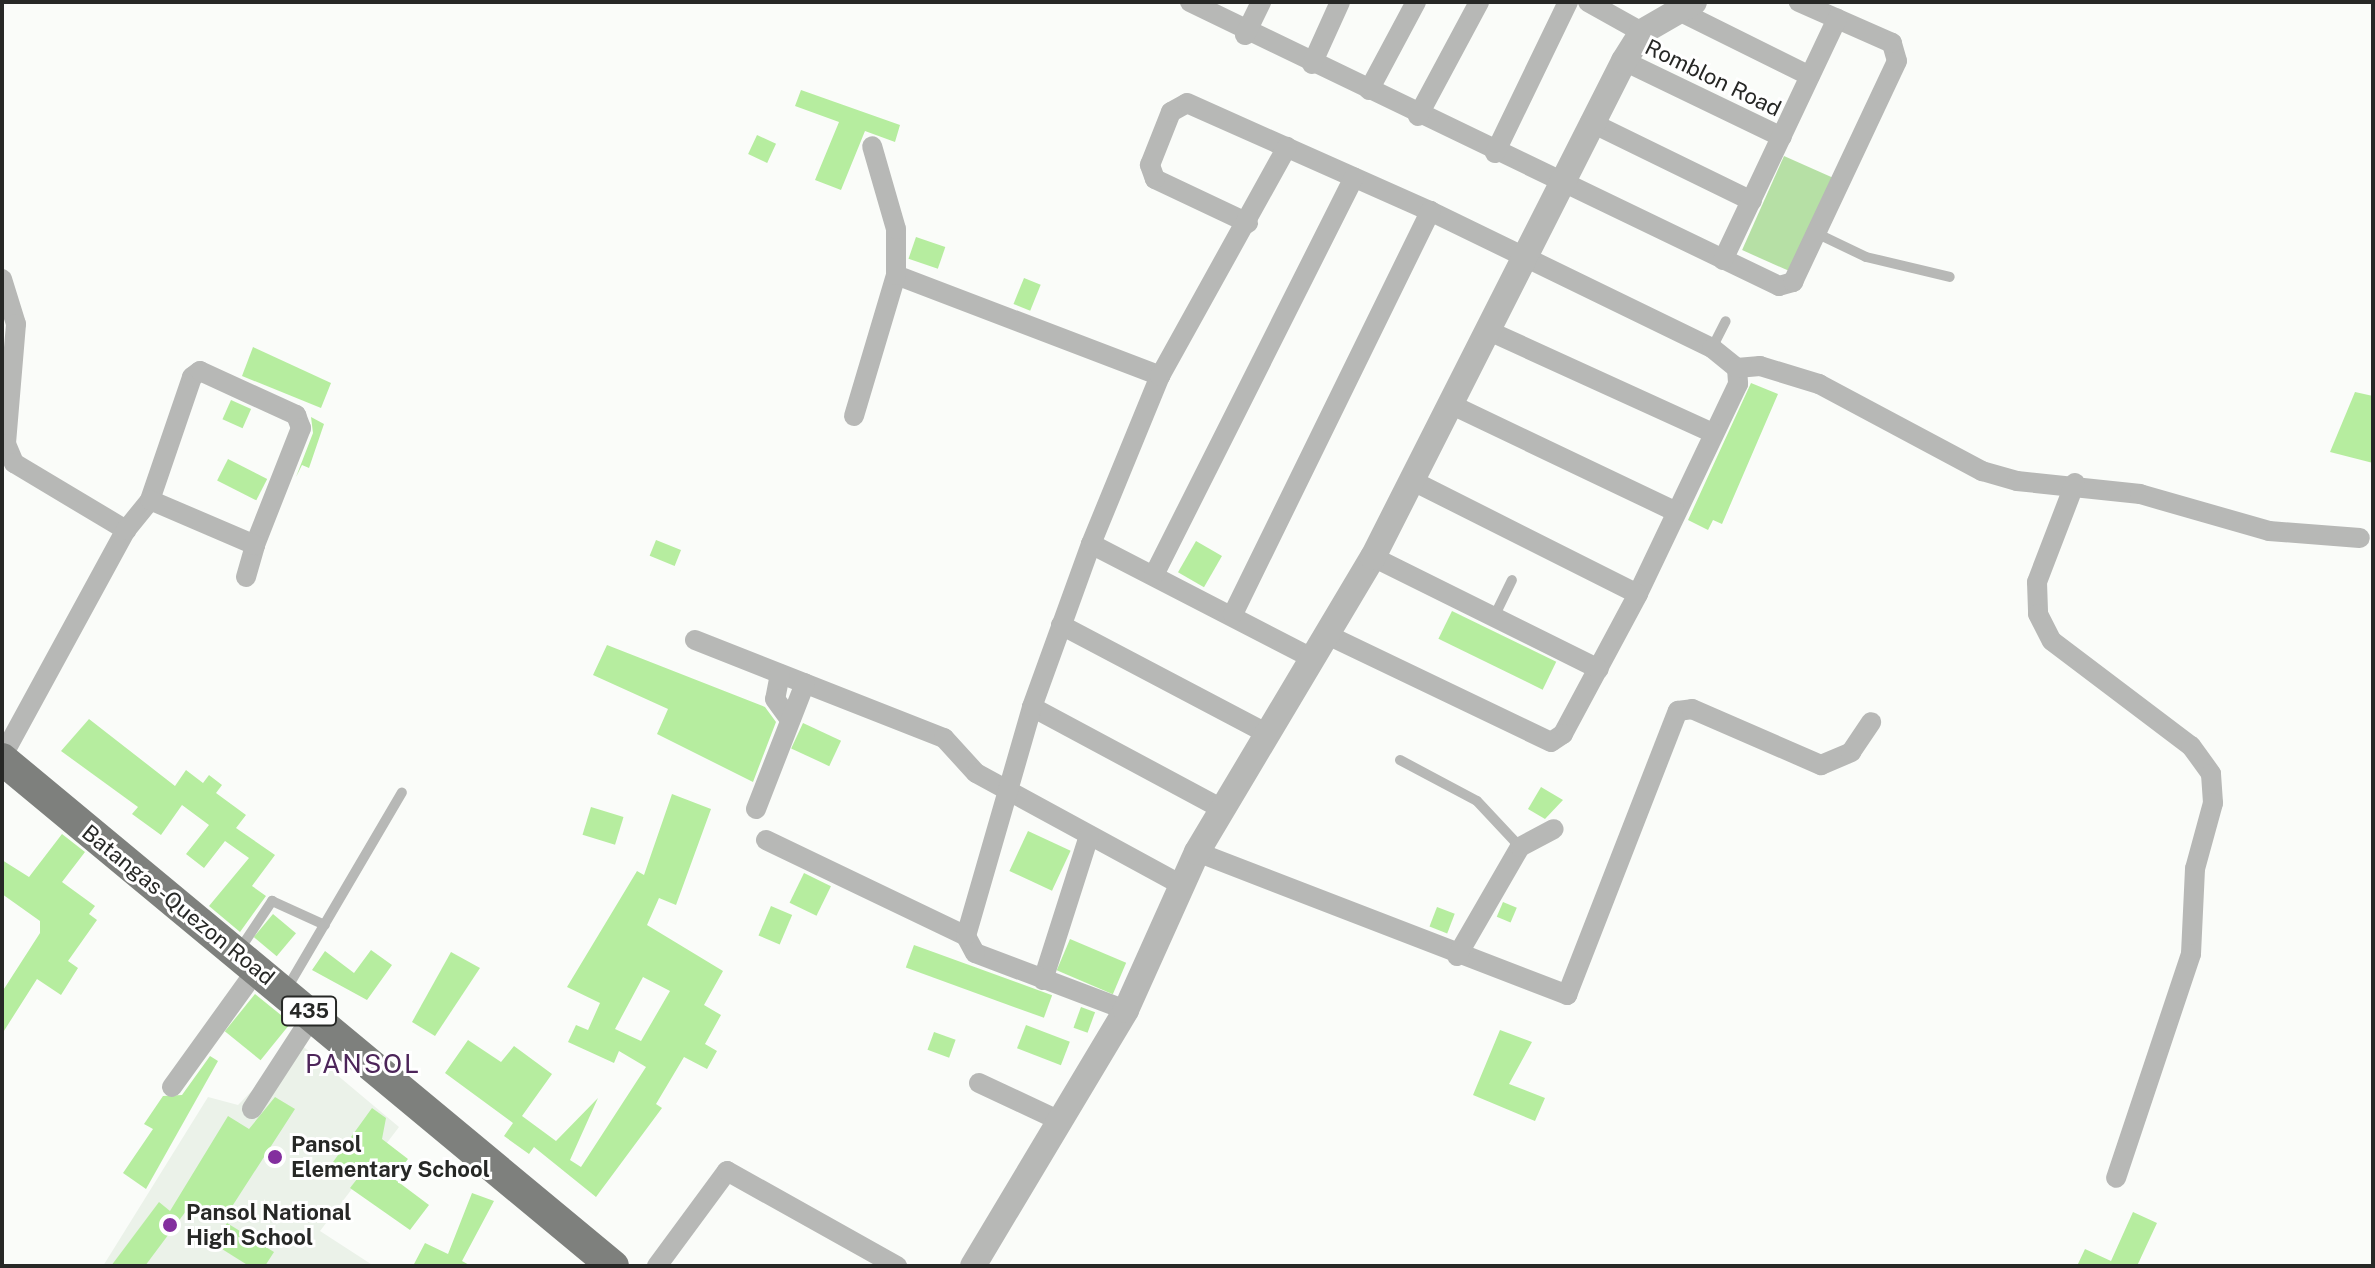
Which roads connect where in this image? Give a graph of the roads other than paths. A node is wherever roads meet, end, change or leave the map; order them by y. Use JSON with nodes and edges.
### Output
{"nodes":[{"id":1,"x":1190,"y":2,"type":"edge"},
{"id":2,"x":1261,"y":2,"type":"edge"},
{"id":3,"x":1340,"y":2,"type":"edge"},
{"id":4,"x":1416,"y":2,"type":"edge"},
{"id":5,"x":1479,"y":2,"type":"edge"},
{"id":6,"x":1568,"y":2,"type":"edge"},
{"id":7,"x":1588,"y":2,"type":"edge"},
{"id":8,"x":1799,"y":2,"type":"edge"},
{"id":9,"x":1686,"y":6,"type":"edge"},
{"id":10,"x":1837,"y":19,"type":"junction"},
{"id":11,"x":1642,"y":32,"type":"junction"},
{"id":12,"x":1245,"y":35,"type":"junction"},
{"id":13,"x":1624,"y":61,"type":"junction"},
{"id":14,"x":1312,"y":64,"type":"junction"},
{"id":15,"x":1810,"y":76,"type":"junction"},
{"id":16,"x":1369,"y":90,"type":"junction"},
{"id":17,"x":1418,"y":116,"type":"junction"},
{"id":18,"x":1590,"y":122,"type":"junction"},
{"id":19,"x":1782,"y":137,"type":"junction"},
{"id":20,"x":872,"y":146,"type":"dead end"},
{"id":21,"x":1287,"y":147,"type":"junction"},
{"id":22,"x":1495,"y":153,"type":"junction"},
{"id":23,"x":1354,"y":177,"type":"junction"},
{"id":24,"x":1560,"y":185,"type":"junction"},
{"id":25,"x":1752,"y":201,"type":"junction"},
{"id":26,"x":1430,"y":211,"type":"junction"},
{"id":27,"x":1248,"y":223,"type":"junction"},
{"id":28,"x":1816,"y":233,"type":"junction"},
{"id":29,"x":1522,"y":260,"type":"junction"},
{"id":30,"x":1723,"y":260,"type":"junction"},
{"id":31,"x":896,"y":275,"type":"junction"},
{"id":32,"x":1950,"y":277,"type":"dead end"},
{"id":33,"x":2,"y":279,"type":"edge"},
{"id":34,"x":1726,"y":321,"type":"dead end"},
{"id":35,"x":1489,"y":331,"type":"junction"},
{"id":36,"x":1712,"y":348,"type":"junction"},
{"id":37,"x":1737,"y":368,"type":"junction"},
{"id":38,"x":1160,"y":376,"type":"junction"},
{"id":39,"x":1450,"y":404,"type":"junction"},
{"id":40,"x":854,"y":416,"type":"dead end"},
{"id":41,"x":1713,"y":433,"type":"junction"},
{"id":42,"x":1411,"y":480,"type":"junction"},
{"id":43,"x":2075,"y":483,"type":"junction"},
{"id":44,"x":150,"y":500,"type":"junction"},
{"id":45,"x":1676,"y":512,"type":"junction"},
{"id":46,"x":126,"y":530,"type":"junction"},
{"id":47,"x":2360,"y":538,"type":"dead end"},
{"id":48,"x":1091,"y":544,"type":"junction"},
{"id":49,"x":255,"y":545,"type":"junction"},
{"id":50,"x":1373,"y":557,"type":"junction"},
{"id":51,"x":1154,"y":575,"type":"junction"},
{"id":52,"x":246,"y":577,"type":"dead end"},
{"id":53,"x":1512,"y":580,"type":"dead end"},
{"id":54,"x":1638,"y":594,"type":"junction"},
{"id":55,"x":1233,"y":614,"type":"junction"},
{"id":56,"x":1494,"y":617,"type":"junction"},
{"id":57,"x":1061,"y":625,"type":"junction"},
{"id":58,"x":1326,"y":634,"type":"junction"},
{"id":59,"x":695,"y":640,"type":"dead end"},
{"id":60,"x":1310,"y":657,"type":"junction"},
{"id":61,"x":1599,"y":669,"type":"junction"},
{"id":62,"x":780,"y":674,"type":"junction"},
{"id":63,"x":805,"y":683,"type":"junction"},
{"id":64,"x":1032,"y":707,"type":"junction"},
{"id":65,"x":790,"y":720,"type":"junction"},
{"id":66,"x":1871,"y":722,"type":"dead end"},
{"id":67,"x":1266,"y":733,"type":"junction"},
{"id":68,"x":2,"y":758,"type":"edge"},
{"id":69,"x":1400,"y":760,"type":"dead end"},
{"id":70,"x":1012,"y":790,"type":"junction"},
{"id":71,"x":402,"y":792,"type":"dead end"},
{"id":72,"x":756,"y":809,"type":"dead end"},
{"id":73,"x":1222,"y":809,"type":"junction"},
{"id":74,"x":1554,"y":829,"type":"dead end"},
{"id":75,"x":1089,"y":836,"type":"junction"},
{"id":76,"x":766,"y":840,"type":"dead end"},
{"id":77,"x":1520,"y":847,"type":"junction"},
{"id":78,"x":1197,"y":852,"type":"junction"},
{"id":79,"x":1180,"y":884,"type":"junction"},
{"id":80,"x":325,"y":925,"type":"junction"},
{"id":81,"x":966,"y":936,"type":"junction"},
{"id":82,"x":1457,"y":956,"type":"junction"},
{"id":83,"x":247,"y":961,"type":"junction"},
{"id":84,"x":1043,"y":980,"type":"junction"},
{"id":85,"x":285,"y":992,"type":"junction"},
{"id":86,"x":1126,"y":1010,"type":"junction"},
{"id":87,"x":313,"y":1015,"type":"junction"},
{"id":88,"x":979,"y":1083,"type":"dead end"},
{"id":89,"x":172,"y":1087,"type":"dead end"},
{"id":90,"x":252,"y":1109,"type":"dead end"},
{"id":91,"x":1060,"y":1121,"type":"junction"},
{"id":92,"x":2116,"y":1178,"type":"dead end"},
{"id":93,"x":613,"y":1266,"type":"edge"},
{"id":94,"x":657,"y":1266,"type":"edge"},
{"id":95,"x":897,"y":1266,"type":"edge"},
{"id":96,"x":973,"y":1266,"type":"edge"}],
"edges":[{"from":1,"to":12,"type":"street"},
{"from":2,"to":12,"type":"street"},
{"from":3,"to":14,"type":"street"},
{"from":4,"to":16,"type":"street"},
{"from":5,"to":17,"type":"street"},
{"from":6,"to":22,"type":"street"},
{"from":7,"to":11,"type":"street"},
{"from":8,"to":10,"type":"street"},
{"from":9,"to":11,"type":"street"},
{"from":9,"to":15,"type":"street"},
{"from":10,"to":15,"type":"street"},
{"from":10,"to":28,"type":"street"},
{"from":11,"to":13,"type":"street"},
{"from":12,"to":14,"type":"street"},
{"from":13,"to":18,"type":"street"},
{"from":13,"to":19,"type":"street","name":"Romblon Road"},
{"from":14,"to":16,"type":"street"},
{"from":15,"to":19,"type":"street"},
{"from":16,"to":17,"type":"street"},
{"from":17,"to":22,"type":"street"},
{"from":18,"to":24,"type":"street"},
{"from":18,"to":25,"type":"street"},
{"from":19,"to":25,"type":"street"},
{"from":20,"to":31,"type":"street"},
{"from":21,"to":23,"type":"street"},
{"from":21,"to":27,"type":"street"},
{"from":21,"to":27,"type":"street"},
{"from":22,"to":24,"type":"street"},
{"from":23,"to":26,"type":"street"},
{"from":23,"to":51,"type":"street"},
{"from":24,"to":29,"type":"street"},
{"from":24,"to":30,"type":"street"},
{"from":25,"to":30,"type":"street"},
{"from":26,"to":29,"type":"street"},
{"from":26,"to":55,"type":"street"},
{"from":27,"to":38,"type":"street"},
{"from":28,"to":30,"type":"street"},
{"from":28,"to":32,"type":"lane"},
{"from":29,"to":35,"type":"street"},
{"from":29,"to":36,"type":"street"},
{"from":31,"to":38,"type":"street"},
{"from":31,"to":40,"type":"street"},
{"from":33,"to":46,"type":"street"},
{"from":34,"to":36,"type":"lane"},
{"from":35,"to":39,"type":"street"},
{"from":35,"to":41,"type":"street"},
{"from":36,"to":37,"type":"street"},
{"from":37,"to":41,"type":"street"},
{"from":37,"to":43,"type":"street"},
{"from":38,"to":48,"type":"street"},
{"from":39,"to":42,"type":"street"},
{"from":39,"to":45,"type":"street"},
{"from":41,"to":45,"type":"street"},
{"from":42,"to":50,"type":"street"},
{"from":42,"to":54,"type":"street"},
{"from":43,"to":47,"type":"street"},
{"from":43,"to":92,"type":"street"},
{"from":44,"to":46,"type":"street"},
{"from":44,"to":49,"type":"street"},
{"from":44,"to":49,"type":"street"},
{"from":45,"to":54,"type":"street"},
{"from":46,"to":68,"type":"street"},
{"from":48,"to":51,"type":"street"},
{"from":48,"to":57,"type":"street"},
{"from":49,"to":52,"type":"street"},
{"from":50,"to":56,"type":"street"},
{"from":50,"to":58,"type":"street"},
{"from":51,"to":55,"type":"street"},
{"from":53,"to":56,"type":"lane"},
{"from":54,"to":61,"type":"street"},
{"from":55,"to":60,"type":"street"},
{"from":56,"to":61,"type":"street"},
{"from":57,"to":64,"type":"street"},
{"from":57,"to":67,"type":"street"},
{"from":58,"to":60,"type":"street"},
{"from":58,"to":61,"type":"street"},
{"from":59,"to":62,"type":"street"},
{"from":60,"to":67,"type":"street"},
{"from":62,"to":63,"type":"street"},
{"from":62,"to":65,"type":"street"},
{"from":63,"to":65,"type":"street"},
{"from":63,"to":70,"type":"street"},
{"from":64,"to":70,"type":"street"},
{"from":64,"to":73,"type":"street"},
{"from":65,"to":72,"type":"street"},
{"from":66,"to":82,"type":"street"},
{"from":67,"to":73,"type":"street"},
{"from":68,"to":83,"type":"main road","name":"Batangas-Quezon Road","number":"435"},
{"from":69,"to":77,"type":"lane"},
{"from":70,"to":75,"type":"street"},
{"from":70,"to":81,"type":"street"},
{"from":71,"to":80,"type":"lane"},
{"from":73,"to":78,"type":"street"},
{"from":74,"to":77,"type":"street"},
{"from":75,"to":79,"type":"street"},
{"from":75,"to":84,"type":"street"},
{"from":76,"to":81,"type":"street"},
{"from":77,"to":82,"type":"street"},
{"from":78,"to":79,"type":"street"},
{"from":78,"to":82,"type":"street"},
{"from":79,"to":86,"type":"street"},
{"from":80,"to":83,"type":"lane"},
{"from":80,"to":85,"type":"lane"},
{"from":81,"to":84,"type":"street"},
{"from":83,"to":85,"type":"main road","name":"Batangas-Quezon Road","number":"435"},
{"from":83,"to":89,"type":"street"},
{"from":84,"to":86,"type":"street"},
{"from":85,"to":87,"type":"main road","name":"Batangas-Quezon Road","number":"435"},
{"from":86,"to":91,"type":"street"},
{"from":87,"to":90,"type":"street"},
{"from":87,"to":93,"type":"main road","name":"Batangas-Quezon Road","number":"435"},
{"from":88,"to":91,"type":"street"},
{"from":91,"to":96,"type":"street"},
{"from":94,"to":95,"type":"street"}]}
